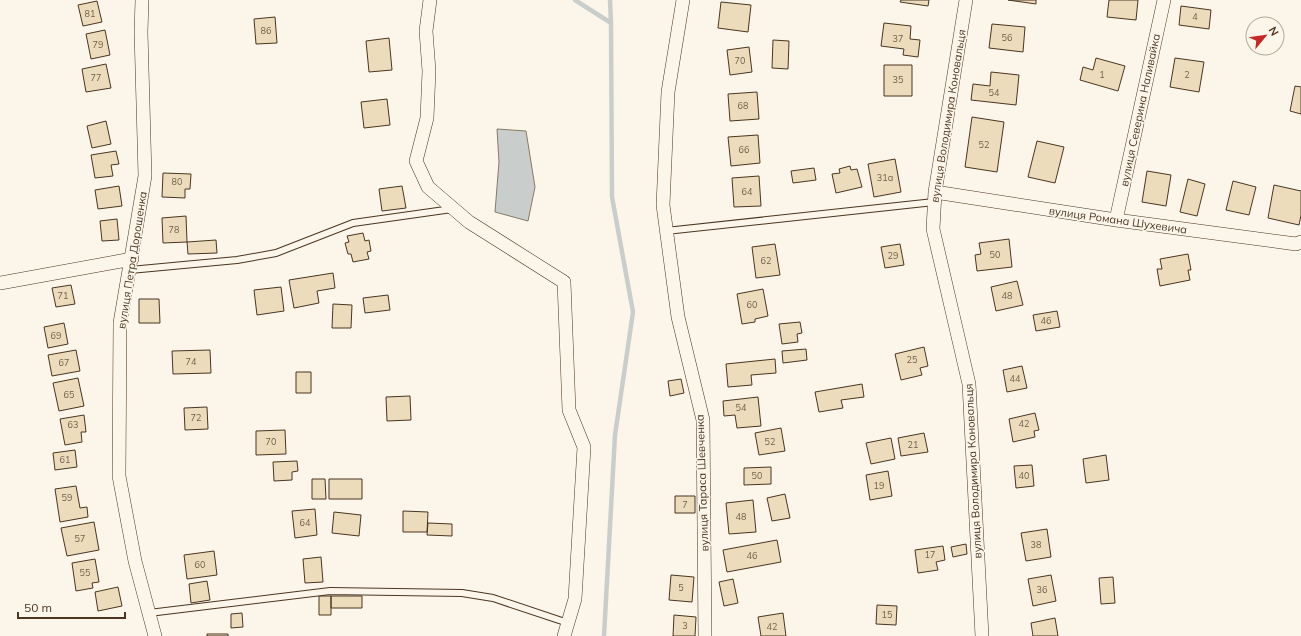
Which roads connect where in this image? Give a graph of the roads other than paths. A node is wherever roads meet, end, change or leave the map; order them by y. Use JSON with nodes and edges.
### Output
{"nodes":[{"id":1,"x":142,"y":0,"type":"edge"},
{"id":2,"x":430,"y":0,"type":"edge"},
{"id":3,"x":683,"y":0,"type":"edge"},
{"id":4,"x":966,"y":0,"type":"edge"},
{"id":5,"x":1164,"y":0,"type":"edge"},
{"id":6,"x":935,"y":197,"type":"junction"},
{"id":7,"x":452,"y":209,"type":"junction"},
{"id":8,"x":1116,"y":220,"type":"junction"},
{"id":9,"x":666,"y":231,"type":"junction"},
{"id":10,"x":1301,"y":242,"type":"edge"},
{"id":11,"x":131,"y":265,"type":"junction"},
{"id":12,"x":0,"y":283,"type":"edge"},
{"id":13,"x":149,"y":613,"type":"junction"},
{"id":14,"x":568,"y":623,"type":"junction"},
{"id":15,"x":155,"y":636,"type":"edge"},
{"id":16,"x":564,"y":636,"type":"edge"},
{"id":17,"x":705,"y":636,"type":"edge"},
{"id":18,"x":982,"y":636,"type":"edge"}],
"edges":[{"from":1,"to":11,"type":"street","name":"вулиця Петра Дорошенка"},
{"from":2,"to":7,"type":"street"},
{"from":3,"to":9,"type":"street","name":"вулиця Тараса Шевченка"},
{"from":4,"to":6,"type":"street","name":"вулиця Володимира Коновальця"},
{"from":5,"to":8,"type":"street","name":"вулиця Северина Наливайка"},
{"from":6,"to":8,"type":"street","name":"вулиця Романа Шухевича"},
{"from":6,"to":9,"type":"lane"},
{"from":6,"to":18,"type":"street","name":"вулиця Володимира Коновальця"},
{"from":7,"to":11,"type":"lane"},
{"from":7,"to":14,"type":"street"},
{"from":8,"to":10,"type":"street","name":"вулиця Романа Шухевича"},
{"from":9,"to":17,"type":"street","name":"вулиця Тараса Шевченка"},
{"from":11,"to":12,"type":"street"},
{"from":11,"to":13,"type":"street","name":"вулиця Петра Дорошенка"},
{"from":13,"to":14,"type":"lane"},
{"from":13,"to":15,"type":"street","name":"вулиця Петра Дорошенка"},
{"from":14,"to":16,"type":"street"}]}
